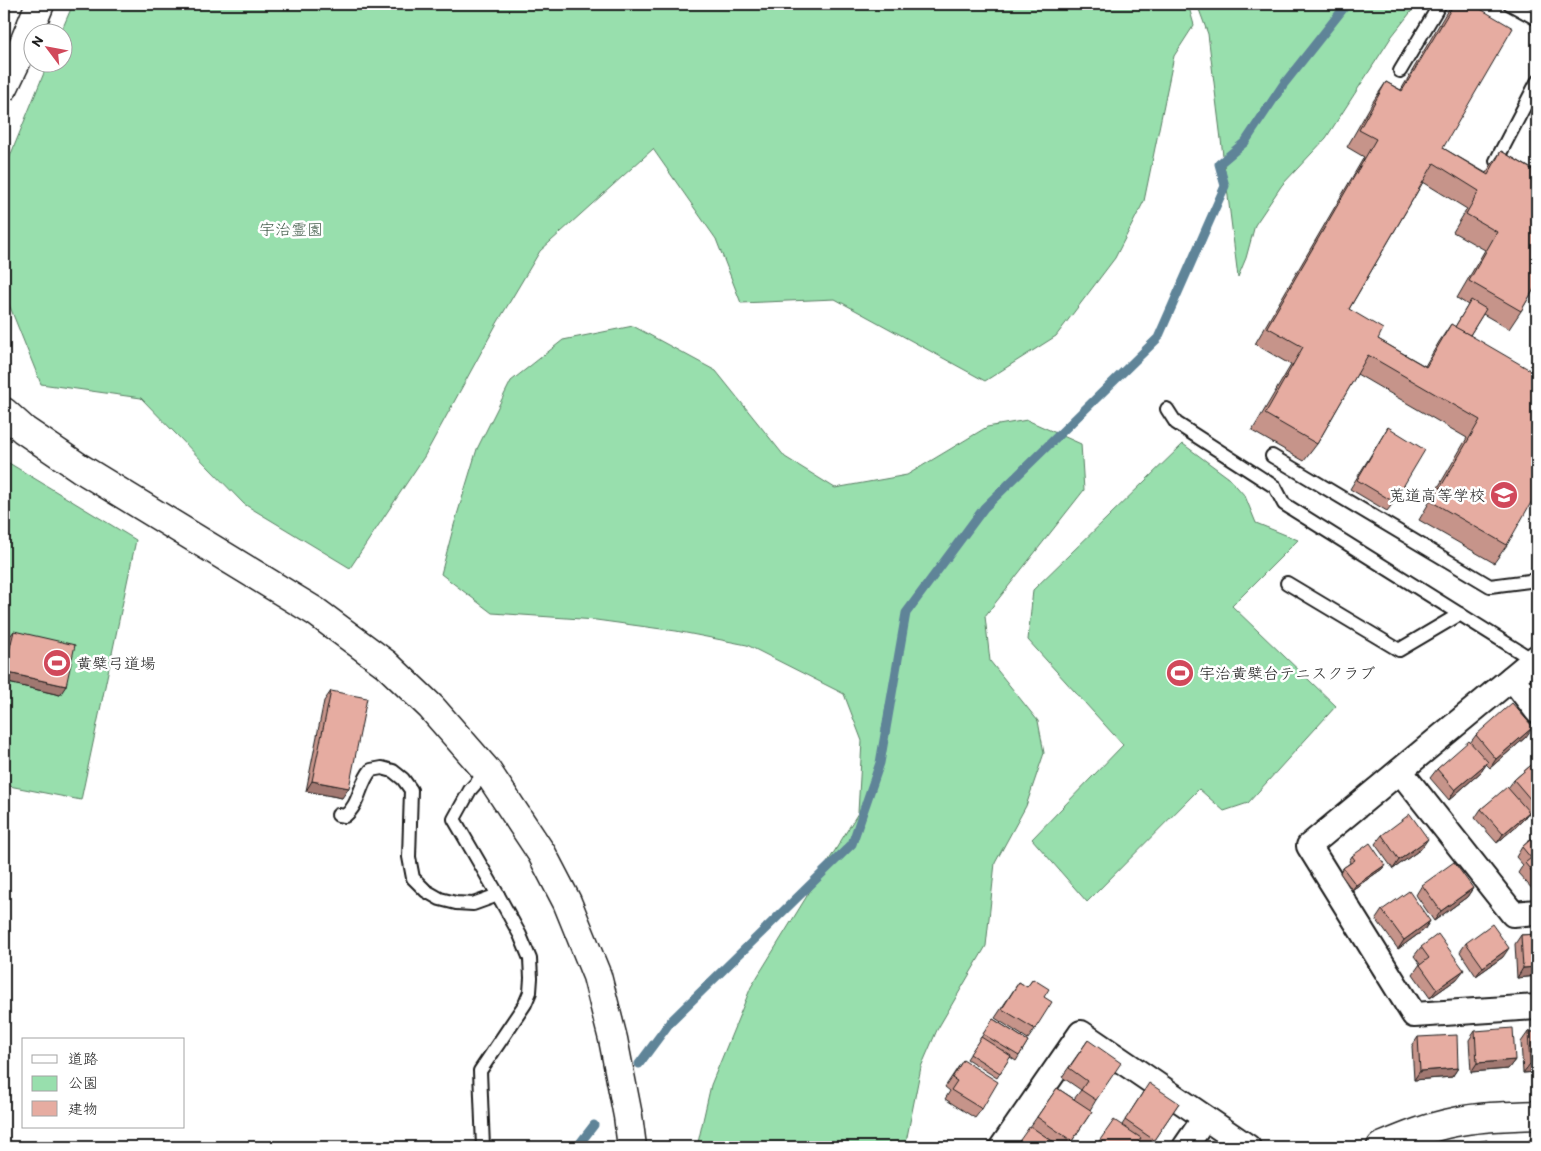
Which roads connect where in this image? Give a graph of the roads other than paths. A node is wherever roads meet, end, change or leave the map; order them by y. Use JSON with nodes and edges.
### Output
{"nodes":[{"id":1,"x":40,"y":4,"type":"edge"},
{"id":2,"x":1440,"y":4,"type":"edge"},
{"id":3,"x":1510,"y":4,"type":"edge"},
{"id":4,"x":1537,"y":19,"type":"edge"},
{"id":5,"x":1400,"y":71,"type":"dead end"},
{"id":6,"x":1537,"y":82,"type":"edge"},
{"id":7,"x":4,"y":87,"type":"edge"},
{"id":8,"x":1496,"y":161,"type":"edge"},
{"id":9,"x":1167,"y":409,"type":"dead end"},
{"id":10,"x":4,"y":412,"type":"edge"},
{"id":11,"x":1272,"y":456,"type":"dead end"},
{"id":12,"x":1537,"y":580,"type":"edge"},
{"id":13,"x":1287,"y":583,"type":"dead end"},
{"id":14,"x":1460,"y":614,"type":"junction"},
{"id":15,"x":1535,"y":658,"type":"edge"},
{"id":16,"x":1512,"y":678,"type":"junction"},
{"id":17,"x":1537,"y":711,"type":"edge"},
{"id":18,"x":488,"y":771,"type":"junction"},
{"id":19,"x":1400,"y":771,"type":"junction"},
{"id":20,"x":338,"y":815,"type":"dead end"},
{"id":21,"x":498,"y":896,"type":"junction"},
{"id":22,"x":1537,"y":912,"type":"edge"},
{"id":23,"x":1537,"y":1007,"type":"edge"},
{"id":24,"x":1537,"y":1115,"type":"edge"},
{"id":25,"x":1205,"y":1118,"type":"junction"},
{"id":26,"x":483,"y":1147,"type":"edge"},
{"id":27,"x":632,"y":1147,"type":"edge"},
{"id":28,"x":1002,"y":1147,"type":"edge"},
{"id":29,"x":1185,"y":1147,"type":"edge"},
{"id":30,"x":1248,"y":1147,"type":"edge"},
{"id":31,"x":1381,"y":1147,"type":"edge"}],
"edges":[{"from":1,"to":7,"type":"street"},
{"from":2,"to":5,"type":"lane"},
{"from":3,"to":4,"type":"lane"},
{"from":6,"to":8,"type":"lane"},
{"from":9,"to":14,"type":"lane"},
{"from":10,"to":18,"type":"street"},
{"from":11,"to":12,"type":"lane"},
{"from":13,"to":14,"type":"lane"},
{"from":14,"to":15,"type":"lane"},
{"from":15,"to":16,"type":"street"},
{"from":16,"to":17,"type":"street"},
{"from":16,"to":19,"type":"street"},
{"from":18,"to":21,"type":"lane"},
{"from":18,"to":27,"type":"street"},
{"from":19,"to":22,"type":"street"},
{"from":19,"to":23,"type":"street"},
{"from":20,"to":21,"type":"lane"},
{"from":21,"to":26,"type":"lane"},
{"from":24,"to":31,"type":"street"},
{"from":25,"to":28,"type":"street"},
{"from":25,"to":29,"type":"street"},
{"from":25,"to":30,"type":"street"}]}
